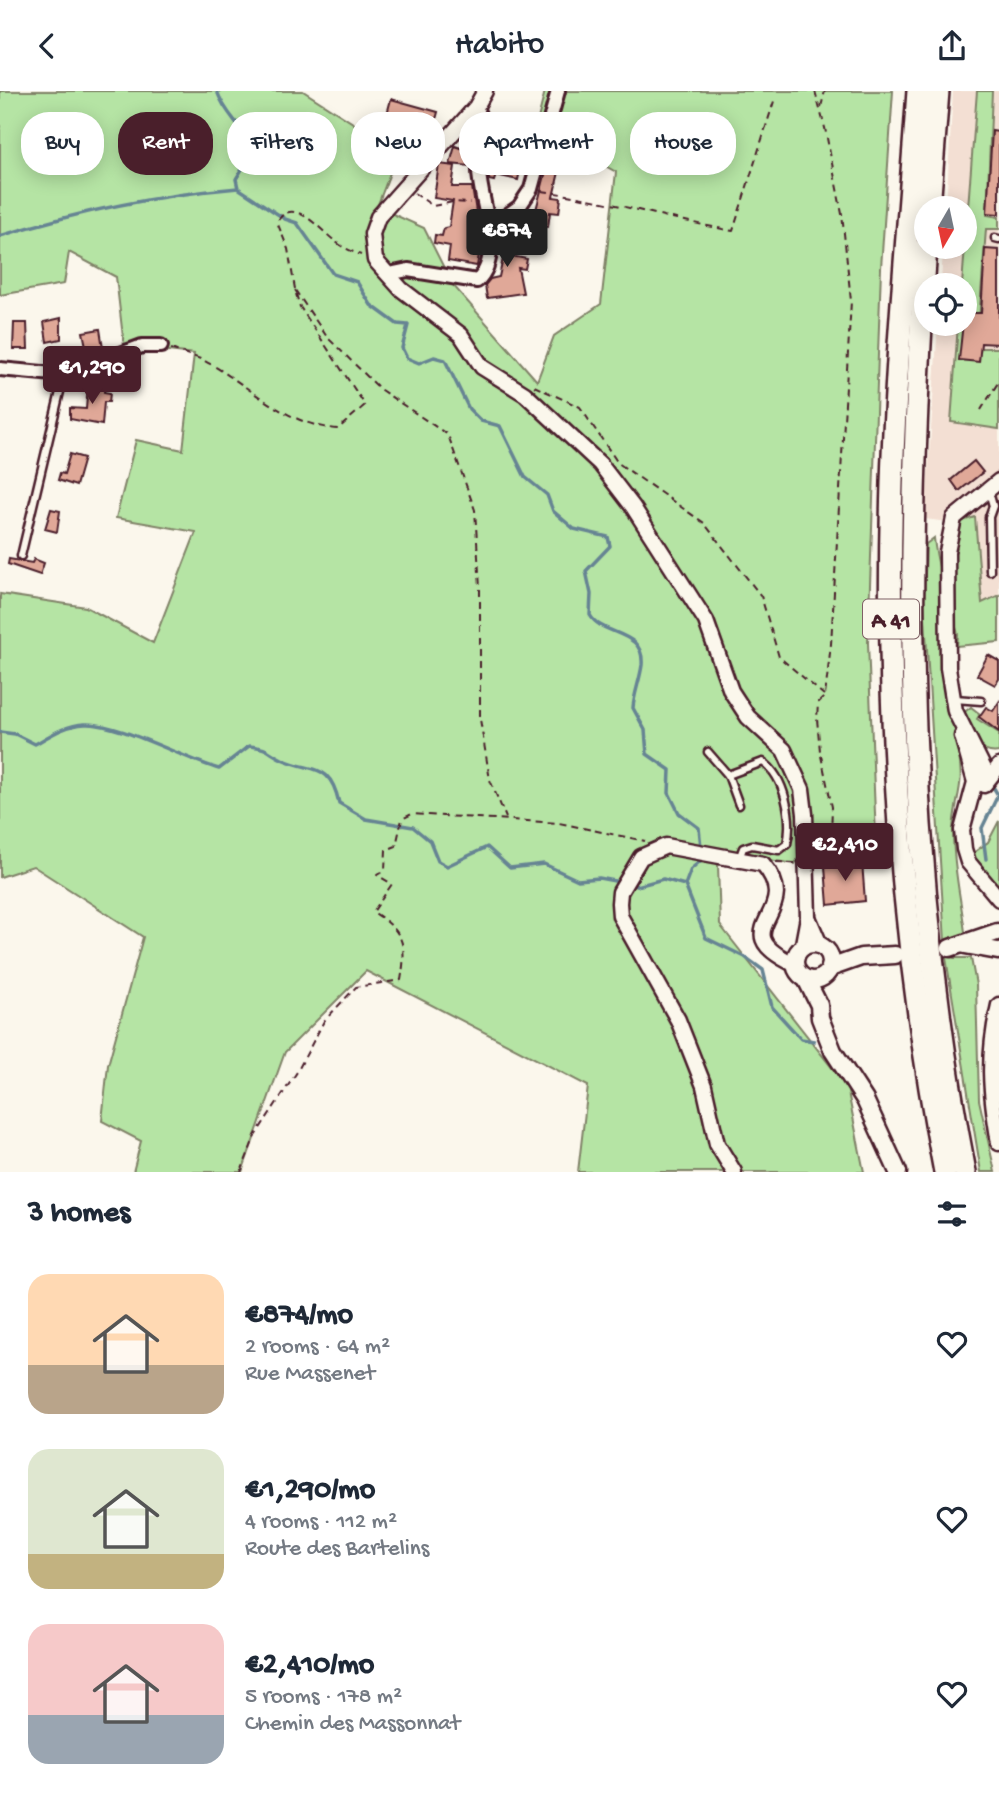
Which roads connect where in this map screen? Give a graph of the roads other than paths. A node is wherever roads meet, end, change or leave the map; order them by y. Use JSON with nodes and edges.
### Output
{"nodes":[{"id":1,"x":485,"y":91,"type":"edge"},
{"id":2,"x":558,"y":91,"type":"edge"},
{"id":3,"x":918,"y":91,"type":"edge"},
{"id":4,"x":938,"y":91,"type":"edge"},
{"id":5,"x":477,"y":107,"type":"junction"},
{"id":6,"x":930,"y":196,"type":"edge"},
{"id":7,"x":492,"y":226,"type":"junction"},
{"id":8,"x":925,"y":259,"type":"edge"},
{"id":9,"x":389,"y":274,"type":"junction"},
{"id":10,"x":160,"y":346,"type":"road end"},
{"id":11,"x":0,"y":369,"type":"edge"},
{"id":12,"x":64,"y":375,"type":"junction"},
{"id":13,"x":993,"y":485,"type":"edge"},
{"id":14,"x":993,"y":506,"type":"junction"},
{"id":15,"x":999,"y":513,"type":"edge"},
{"id":16,"x":21,"y":556,"type":"dead end"},
{"id":17,"x":990,"y":571,"type":"dead end"},
{"id":18,"x":981,"y":701,"type":"dead end"},
{"id":19,"x":954,"y":705,"type":"junction"},
{"id":20,"x":708,"y":751,"type":"dead end"},
{"id":21,"x":989,"y":772,"type":"edge"},
{"id":22,"x":728,"y":775,"type":"junction"},
{"id":23,"x":740,"y":805,"type":"dead end"},
{"id":24,"x":738,"y":859,"type":"junction"},
{"id":25,"x":999,"y":899,"type":"edge"},
{"id":26,"x":808,"y":917,"type":"junction"},
{"id":27,"x":998,"y":930,"type":"edge"},
{"id":28,"x":998,"y":951,"type":"edge"},
{"id":29,"x":895,"y":954,"type":"dead end"},
{"id":30,"x":799,"y":956,"type":"junction"},
{"id":31,"x":826,"y":961,"type":"junction"},
{"id":32,"x":806,"y":979,"type":"junction"},
{"id":33,"x":819,"y":1005,"type":"junction"},
{"id":34,"x":999,"y":1005,"type":"edge"},
{"id":35,"x":999,"y":1143,"type":"edge"},
{"id":36,"x":734,"y":1172,"type":"edge"},
{"id":37,"x":898,"y":1172,"type":"edge"},
{"id":38,"x":945,"y":1172,"type":"edge"},
{"id":39,"x":965,"y":1172,"type":"edge"}],
"edges":[{"from":1,"to":5,"type":"street"},
{"from":2,"to":7,"type":"street"},
{"from":3,"to":38,"type":"highway","number":"A 41"},
{"from":4,"to":6,"type":"highway"},
{"from":5,"to":7,"type":"street"},
{"from":5,"to":9,"type":"street"},
{"from":7,"to":9,"type":"street"},
{"from":8,"to":39,"type":"highway","number":"A 41"},
{"from":9,"to":26,"type":"street"},
{"from":10,"to":12,"type":"street"},
{"from":11,"to":12,"type":"street"},
{"from":12,"to":16,"type":"lane"},
{"from":13,"to":14,"type":"lane"},
{"from":13,"to":19,"type":"street"},
{"from":14,"to":15,"type":"lane"},
{"from":14,"to":17,"type":"lane"},
{"from":18,"to":19,"type":"lane"},
{"from":19,"to":21,"type":"street"},
{"from":20,"to":22,"type":"lane"},
{"from":21,"to":25,"type":"street"},
{"from":22,"to":23,"type":"lane"},
{"from":22,"to":24,"type":"lane"},
{"from":24,"to":30,"type":"street"},
{"from":24,"to":36,"type":"street"},
{"from":26,"to":30,"type":"street"},
{"from":26,"to":31,"type":"street"},
{"from":27,"to":28,"type":"main road"},
{"from":27,"to":28,"type":"main road"},
{"from":29,"to":31,"type":"main road"},
{"from":30,"to":31,"type":"main road"},
{"from":30,"to":32,"type":"main road"},
{"from":31,"to":32,"type":"main road"},
{"from":31,"to":33,"type":"main road"},
{"from":32,"to":33,"type":"main road"},
{"from":33,"to":37,"type":"main road"},
{"from":34,"to":35,"type":"street"}]}
